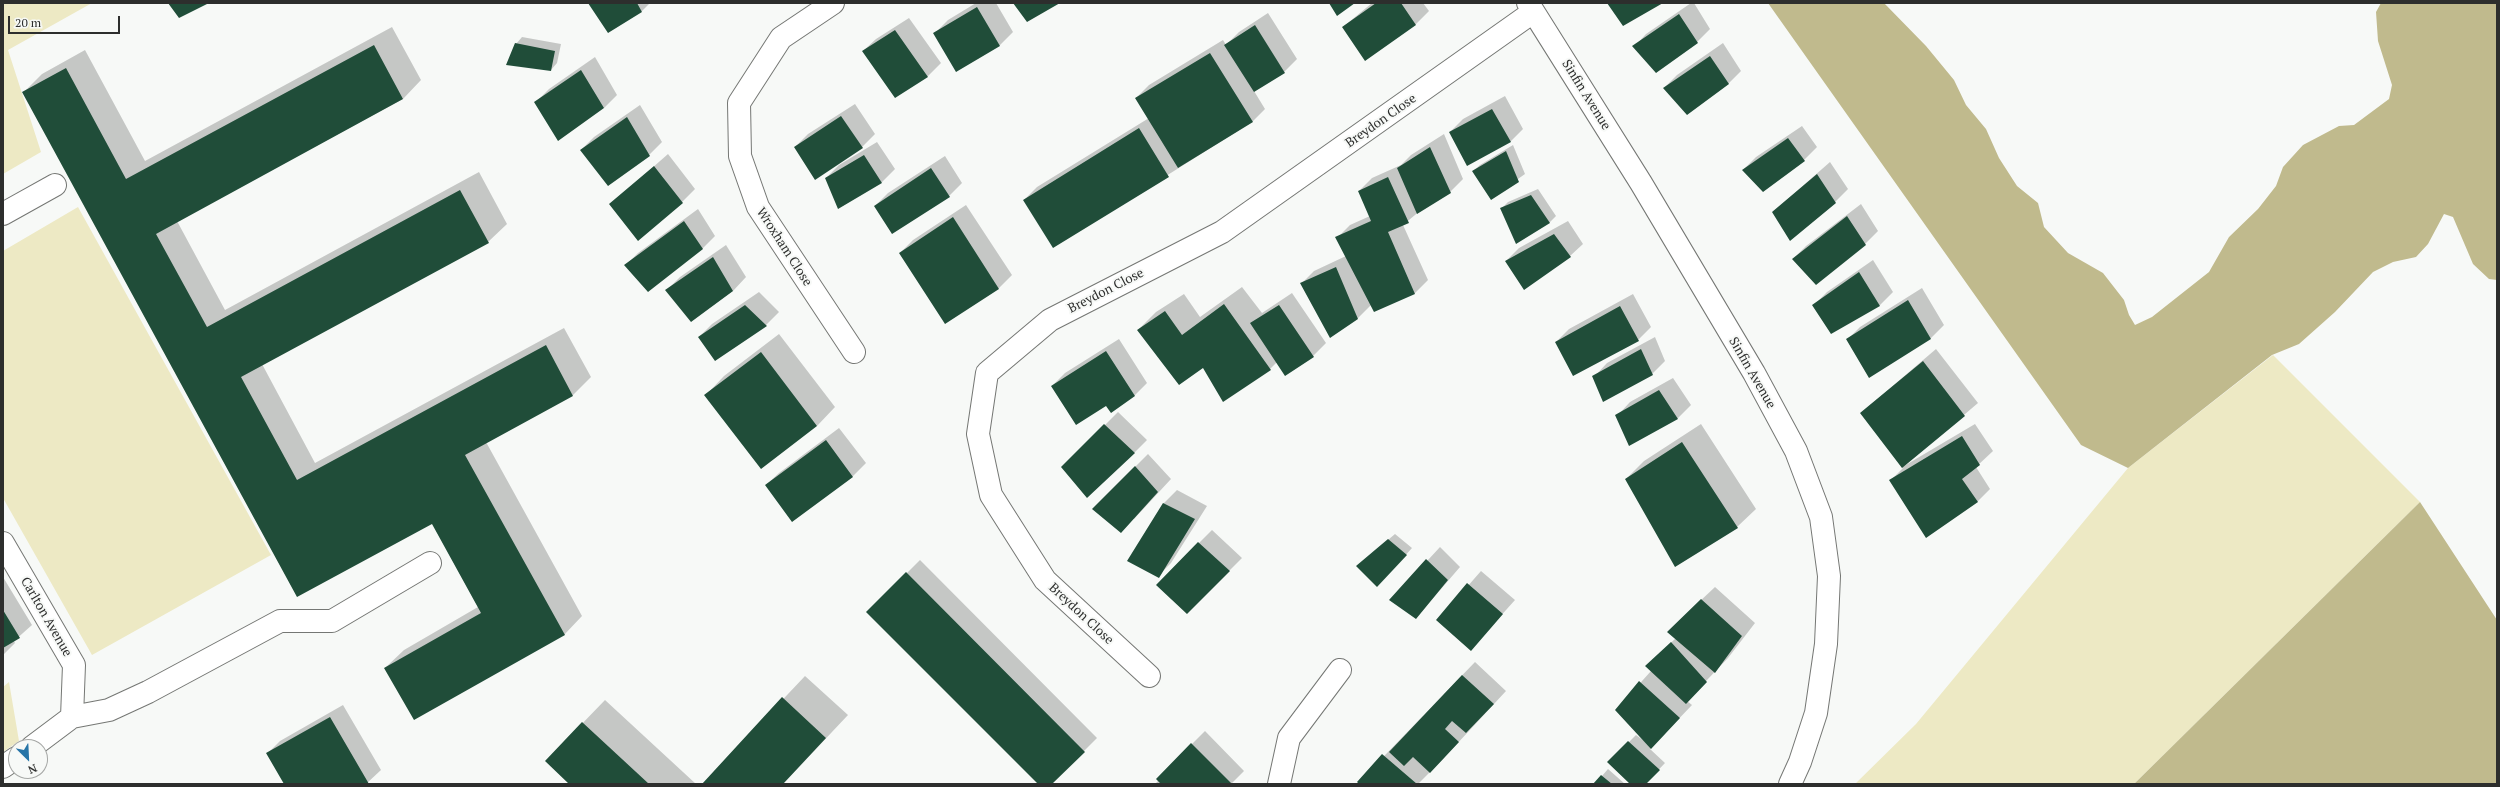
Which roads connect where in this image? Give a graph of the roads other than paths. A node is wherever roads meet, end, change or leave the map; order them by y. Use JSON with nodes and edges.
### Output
{"nodes":[{"id":1,"x":833,"y":3,"type":"edge"},
{"id":2,"x":1531,"y":7,"type":"edge"},
{"id":3,"x":55,"y":185,"type":"dead end"},
{"id":4,"x":3,"y":214,"type":"edge"},
{"id":5,"x":854,"y":352,"type":"dead end"},
{"id":6,"x":3,"y":543,"type":"edge"},
{"id":7,"x":430,"y":563,"type":"dead end"},
{"id":8,"x":1340,"y":670,"type":"dead end"},
{"id":9,"x":1148,"y":676,"type":"dead end"},
{"id":10,"x":72,"y":717,"type":"junction"},
{"id":11,"x":43,"y":739,"type":"edge"},
{"id":12,"x":1279,"y":784,"type":"edge"},
{"id":13,"x":1790,"y":784,"type":"edge"}],
"edges":[{"from":1,"to":5,"type":"street","name":"Wroxham Close"},
{"from":2,"to":9,"type":"street","name":"Breydon Close"},
{"from":2,"to":13,"type":"street","name":"Sinfin Avenue"},
{"from":3,"to":4,"type":"street"},
{"from":6,"to":10,"type":"street","name":"Carlton Avenue"},
{"from":7,"to":10,"type":"street"},
{"from":8,"to":12,"type":"street"},
{"from":10,"to":11,"type":"street"}]}
